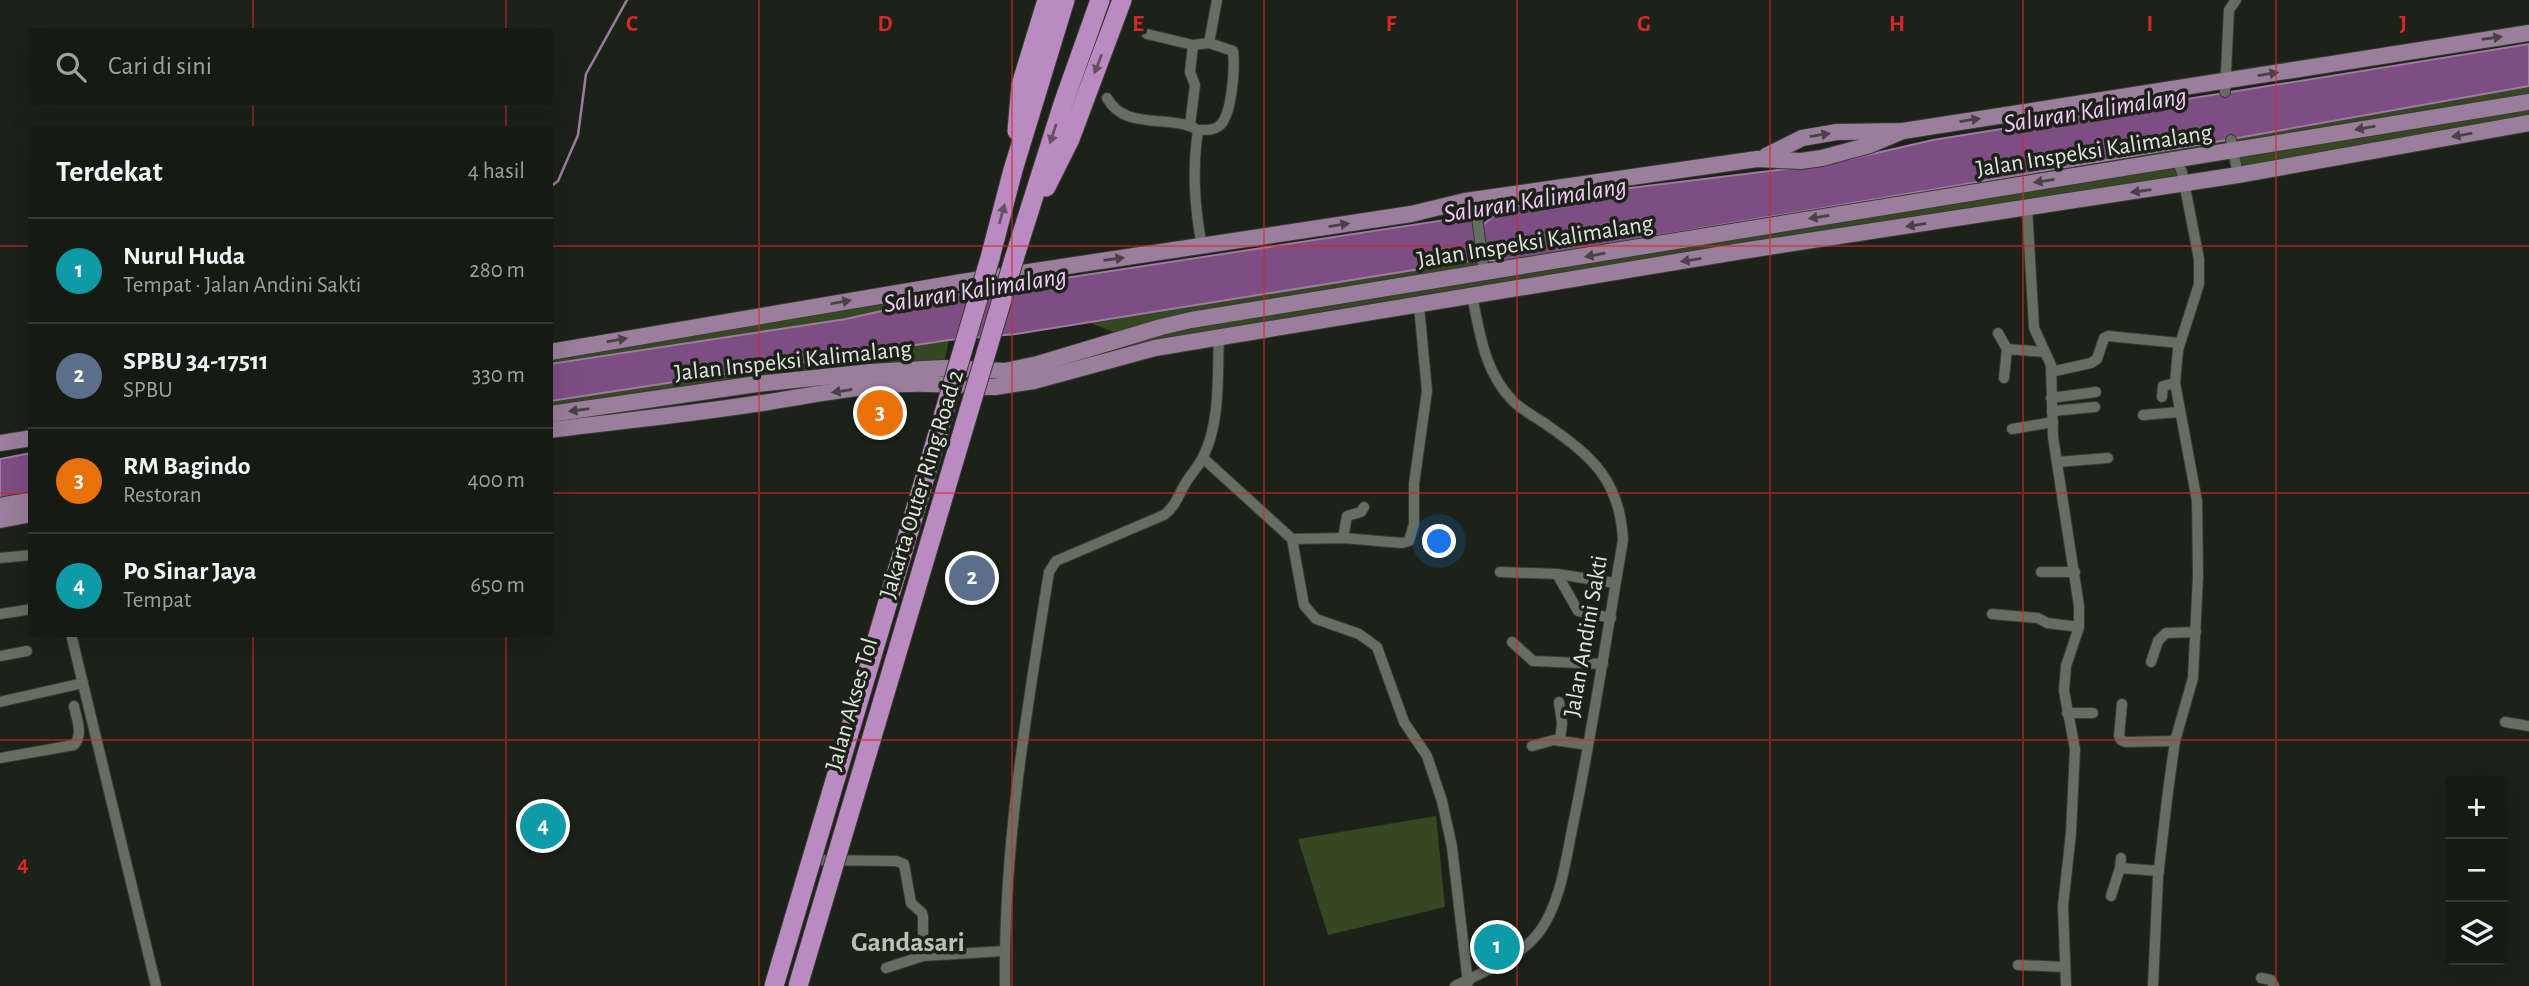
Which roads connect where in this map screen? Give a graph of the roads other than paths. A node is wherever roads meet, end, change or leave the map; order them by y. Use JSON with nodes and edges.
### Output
{"nodes":[{"id":1,"x":1047,"y":0,"type":"edge"},
{"id":2,"x":1065,"y":0,"type":"edge"},
{"id":3,"x":1100,"y":0,"type":"edge"},
{"id":4,"x":1122,"y":0,"type":"edge"},
{"id":5,"x":1217,"y":0,"type":"edge"},
{"id":6,"x":2236,"y":0,"type":"edge"},
{"id":7,"x":2529,"y":33,"type":"edge"},
{"id":8,"x":1147,"y":34,"type":"dead end"},
{"id":9,"x":1209,"y":43,"type":"junction"},
{"id":10,"x":1193,"y":45,"type":"junction"},
{"id":11,"x":2225,"y":86,"type":"junction"},
{"id":12,"x":1107,"y":98,"type":"dead end"},
{"id":13,"x":2529,"y":102,"type":"edge"},
{"id":14,"x":2529,"y":123,"type":"edge"},
{"id":15,"x":1194,"y":127,"type":"junction"},
{"id":16,"x":1903,"y":131,"type":"junction"},
{"id":17,"x":2231,"y":145,"type":"junction"},
{"id":18,"x":1757,"y":159,"type":"junction"},
{"id":19,"x":2176,"y":159,"type":"junction"},
{"id":20,"x":1013,"y":170,"type":"junction"},
{"id":21,"x":2238,"y":175,"type":"junction"},
{"id":22,"x":2185,"y":184,"type":"junction"},
{"id":23,"x":1475,"y":200,"type":"junction"},
{"id":24,"x":2027,"y":208,"type":"junction"},
{"id":25,"x":1202,"y":246,"type":"junction"},
{"id":26,"x":1483,"y":269,"type":"junction"},
{"id":27,"x":1001,"y":270,"type":"junction"},
{"id":28,"x":1472,"y":296,"type":"junction"},
{"id":29,"x":1419,"y":306,"type":"junction"},
{"id":30,"x":1998,"y":333,"type":"dead end"},
{"id":31,"x":1219,"y":338,"type":"junction"},
{"id":32,"x":2179,"y":343,"type":"junction"},
{"id":33,"x":1128,"y":345,"type":"junction"},
{"id":34,"x":2007,"y":349,"type":"junction"},
{"id":35,"x":553,"y":351,"type":"edge"},
{"id":36,"x":2045,"y":352,"type":"junction"},
{"id":37,"x":972,"y":362,"type":"junction"},
{"id":38,"x":2051,"y":372,"type":"junction"},
{"id":39,"x":2004,"y":378,"type":"dead end"},
{"id":40,"x":2175,"y":383,"type":"junction"},
{"id":41,"x":964,"y":387,"type":"junction"},
{"id":42,"x":2096,"y":392,"type":"dead end"},
{"id":43,"x":2162,"y":397,"type":"dead end"},
{"id":44,"x":2051,"y":398,"type":"junction"},
{"id":45,"x":640,"y":401,"type":"junction"},
{"id":46,"x":2095,"y":407,"type":"dead end"},
{"id":47,"x":2179,"y":412,"type":"junction"},
{"id":48,"x":553,"y":414,"type":"edge"},
{"id":49,"x":2143,"y":415,"type":"dead end"},
{"id":50,"x":2052,"y":417,"type":"junction"},
{"id":51,"x":643,"y":418,"type":"junction"},
{"id":52,"x":2012,"y":429,"type":"dead end"},
{"id":53,"x":553,"y":430,"type":"edge"},
{"id":54,"x":28,"y":439,"type":"edge"},
{"id":55,"x":0,"y":443,"type":"edge"},
{"id":56,"x":2108,"y":457,"type":"dead end"},
{"id":57,"x":1203,"y":458,"type":"junction"},
{"id":58,"x":2057,"y":462,"type":"junction"},
{"id":59,"x":28,"y":501,"type":"edge"},
{"id":60,"x":0,"y":506,"type":"edge"},
{"id":61,"x":1364,"y":507,"type":"dead end"},
{"id":62,"x":28,"y":515,"type":"edge"},
{"id":63,"x":0,"y":520,"type":"edge"},
{"id":64,"x":1343,"y":538,"type":"junction"},
{"id":65,"x":1292,"y":539,"type":"junction"},
{"id":66,"x":28,"y":555,"type":"edge"},
{"id":67,"x":0,"y":558,"type":"edge"},
{"id":68,"x":1500,"y":572,"type":"dead end"},
{"id":69,"x":2041,"y":572,"type":"dead end"},
{"id":70,"x":2075,"y":572,"type":"junction"},
{"id":71,"x":1556,"y":574,"type":"junction"},
{"id":72,"x":1615,"y":583,"type":"junction"},
{"id":73,"x":28,"y":610,"type":"edge"},
{"id":74,"x":0,"y":614,"type":"edge"},
{"id":75,"x":1992,"y":614,"type":"dead end"},
{"id":76,"x":1611,"y":618,"type":"junction"},
{"id":77,"x":2079,"y":627,"type":"junction"},
{"id":78,"x":2196,"y":632,"type":"junction"},
{"id":79,"x":72,"y":637,"type":"edge"},
{"id":80,"x":1512,"y":642,"type":"dead end"},
{"id":81,"x":27,"y":651,"type":"dead end"},
{"id":82,"x":0,"y":656,"type":"edge"},
{"id":83,"x":2151,"y":662,"type":"dead end"},
{"id":84,"x":1603,"y":664,"type":"junction"},
{"id":85,"x":83,"y":683,"type":"junction"},
{"id":86,"x":0,"y":702,"type":"edge"},
{"id":87,"x":1559,"y":702,"type":"dead end"},
{"id":88,"x":2122,"y":704,"type":"dead end"},
{"id":89,"x":74,"y":706,"type":"dead end"},
{"id":90,"x":2067,"y":713,"type":"junction"},
{"id":91,"x":2093,"y":713,"type":"dead end"},
{"id":92,"x":2505,"y":722,"type":"dead end"},
{"id":93,"x":2529,"y":726,"type":"edge"},
{"id":94,"x":1560,"y":741,"type":"junction"},
{"id":95,"x":2175,"y":741,"type":"junction"},
{"id":96,"x":1588,"y":745,"type":"junction"},
{"id":97,"x":1532,"y":746,"type":"dead end"},
{"id":98,"x":0,"y":758,"type":"edge"},
{"id":99,"x":823,"y":861,"type":"junction"},
{"id":100,"x":2159,"y":871,"type":"junction"},
{"id":101,"x":2111,"y":896,"type":"dead end"},
{"id":102,"x":1004,"y":951,"type":"junction"},
{"id":103,"x":923,"y":956,"type":"junction"},
{"id":104,"x":2018,"y":965,"type":"dead end"},
{"id":105,"x":2065,"y":967,"type":"junction"},
{"id":106,"x":886,"y":968,"type":"dead end"},
{"id":107,"x":2261,"y":978,"type":"dead end"},
{"id":108,"x":1467,"y":983,"type":"edge"},
{"id":109,"x":156,"y":986,"type":"edge"},
{"id":110,"x":774,"y":986,"type":"edge"},
{"id":111,"x":780,"y":986,"type":"edge"},
{"id":112,"x":795,"y":986,"type":"edge"},
{"id":113,"x":1005,"y":986,"type":"edge"},
{"id":114,"x":1455,"y":986,"type":"edge"},
{"id":115,"x":2066,"y":986,"type":"edge"},
{"id":116,"x":2152,"y":986,"type":"edge"},
{"id":117,"x":2274,"y":986,"type":"edge"}],
"edges":[{"from":1,"to":20,"type":"highway"},
{"from":2,"to":20,"type":"highway","name":"Jakarta Outer Ring Road 2"},
{"from":3,"to":27,"type":"highway","name":"Jakarta Outer Ring Road 2","one_way":true},
{"from":4,"to":27,"type":"highway","one_way":true},
{"from":5,"to":9,"type":"street"},
{"from":6,"to":11,"type":"street"},
{"from":11,"to":7,"type":"main road","one_way":true},
{"from":8,"to":10,"type":"street"},
{"from":9,"to":10,"type":"street"},
{"from":9,"to":15,"type":"street"},
{"from":10,"to":15,"type":"street"},
{"from":16,"to":11,"type":"main road","one_way":true},
{"from":12,"to":15,"type":"street"},
{"from":13,"to":17,"type":"main road","name":"Jalan Inspeksi Kalimalang","one_way":true},
{"from":14,"to":21,"type":"main road","name":"Jalan Inspeksi Kalimalang","one_way":true},
{"from":15,"to":25,"type":"street"},
{"from":16,"to":18,"type":"main road"},
{"from":18,"to":16,"type":"main road","one_way":true},
{"from":17,"to":19,"type":"main road","name":"Jalan Inspeksi Kalimalang"},
{"from":17,"to":21,"type":"street"},
{"from":18,"to":23,"type":"main road"},
{"from":19,"to":22,"type":"street"},
{"from":19,"to":26,"type":"main road","name":"Jalan Inspeksi Kalimalang","one_way":true},
{"from":27,"to":20,"type":"highway","name":"Jakarta Outer Ring Road 2","one_way":true},
{"from":21,"to":22,"type":"main road","name":"Jalan Inspeksi Kalimalang"},
{"from":22,"to":24,"type":"main road","name":"Jalan Inspeksi Kalimalang","one_way":true},
{"from":22,"to":32,"type":"street"},
{"from":25,"to":23,"type":"main road","one_way":true},
{"from":23,"to":26,"type":"street"},
{"from":24,"to":28,"type":"main road","name":"Jalan Inspeksi Kalimalang","one_way":true},
{"from":24,"to":36,"type":"street"},
{"from":27,"to":25,"type":"main road","one_way":true},
{"from":26,"to":33,"type":"main road","name":"Jalan Inspeksi Kalimalang"},
{"from":35,"to":27,"type":"main road","one_way":true},
{"from":27,"to":37,"type":"main road","name":"Jalan Akses Tol","bridge":true},
{"from":27,"to":110,"type":"highway","name":"Jakarta Outer Ring Road 2","bridge":true},
{"from":27,"to":112,"type":"highway","name":"Jakarta Outer Ring Road 2","bridge":true},
{"from":28,"to":29,"type":"main road","name":"Jalan Inspeksi Kalimalang"},
{"from":28,"to":72,"type":"street","name":"Jalan Andini Sakti"},
{"from":29,"to":31,"type":"main road","name":"Jalan Inspeksi Kalimalang"},
{"from":29,"to":64,"type":"street"},
{"from":30,"to":34,"type":"street"},
{"from":31,"to":33,"type":"main road","name":"Jalan Inspeksi Kalimalang"},
{"from":31,"to":57,"type":"street"},
{"from":32,"to":38,"type":"street"},
{"from":32,"to":40,"type":"street"},
{"from":33,"to":37,"type":"main road","name":"Jalan Inspeksi Kalimalang"},
{"from":33,"to":41,"type":"main road","name":"Jalan Inspeksi Kalimalang"},
{"from":34,"to":36,"type":"street"},
{"from":34,"to":39,"type":"street"},
{"from":36,"to":38,"type":"street"},
{"from":37,"to":41,"type":"main road","name":"Jalan Akses Tol"},
{"from":37,"to":45,"type":"main road","name":"Jalan Inspeksi Kalimalang"},
{"from":38,"to":44,"type":"street"},
{"from":40,"to":43,"type":"street"},
{"from":40,"to":47,"type":"street"},
{"from":41,"to":51,"type":"main road","name":"Jalan Inspeksi Kalimalang","one_way":true},
{"from":41,"to":99,"type":"main road","name":"Jalan Akses Tol"},
{"from":42,"to":44,"type":"street"},
{"from":44,"to":50,"type":"street"},
{"from":45,"to":48,"type":"main road","name":"Jalan Inspeksi Kalimalang","one_way":true},
{"from":45,"to":51,"type":"main road"},
{"from":46,"to":50,"type":"street"},
{"from":47,"to":49,"type":"street"},
{"from":47,"to":78,"type":"street"},
{"from":50,"to":52,"type":"street"},
{"from":50,"to":58,"type":"street"},
{"from":51,"to":53,"type":"main road","name":"Jalan Inspeksi Kalimalang"},
{"from":54,"to":55,"type":"main road"},
{"from":56,"to":58,"type":"street"},
{"from":57,"to":65,"type":"street"},
{"from":57,"to":102,"type":"street"},
{"from":58,"to":70,"type":"street"},
{"from":59,"to":60,"type":"main road"},
{"from":61,"to":64,"type":"street"},
{"from":62,"to":63,"type":"main road"},
{"from":64,"to":65,"type":"street"},
{"from":65,"to":108,"type":"street"},
{"from":66,"to":67,"type":"street"},
{"from":68,"to":71,"type":"street"},
{"from":69,"to":70,"type":"street"},
{"from":70,"to":77,"type":"street"},
{"from":71,"to":72,"type":"street"},
{"from":71,"to":76,"type":"street"},
{"from":72,"to":76,"type":"street","name":"Jalan Andini Sakti"},
{"from":73,"to":74,"type":"street"},
{"from":75,"to":77,"type":"street"},
{"from":76,"to":84,"type":"street","name":"Jalan Andini Sakti"},
{"from":77,"to":90,"type":"street"},
{"from":78,"to":83,"type":"street"},
{"from":78,"to":95,"type":"street"},
{"from":79,"to":85,"type":"street"},
{"from":80,"to":84,"type":"street"},
{"from":81,"to":82,"type":"street"},
{"from":84,"to":96,"type":"street","name":"Jalan Andini Sakti"},
{"from":85,"to":86,"type":"street"},
{"from":85,"to":109,"type":"street"},
{"from":87,"to":94,"type":"street"},
{"from":88,"to":95,"type":"street"},
{"from":89,"to":98,"type":"street"},
{"from":90,"to":91,"type":"street"},
{"from":90,"to":105,"type":"street"},
{"from":92,"to":93,"type":"street"},
{"from":94,"to":96,"type":"street"},
{"from":94,"to":97,"type":"street"},
{"from":95,"to":100,"type":"street"},
{"from":96,"to":108,"type":"street","name":"Jalan Andini Sakti"},
{"from":99,"to":103,"type":"street"},
{"from":99,"to":111,"type":"main road","name":"Jalan Akses Tol"},
{"from":99,"to":112,"type":"main road","name":"Jalan Akses Tol"},
{"from":100,"to":101,"type":"street"},
{"from":100,"to":116,"type":"street"},
{"from":102,"to":103,"type":"street"},
{"from":102,"to":113,"type":"street"},
{"from":103,"to":106,"type":"street"},
{"from":104,"to":105,"type":"street"},
{"from":105,"to":115,"type":"street"},
{"from":107,"to":117,"type":"street"},
{"from":108,"to":114,"type":"street","name":"Jalan Andini Sakti"}]}
